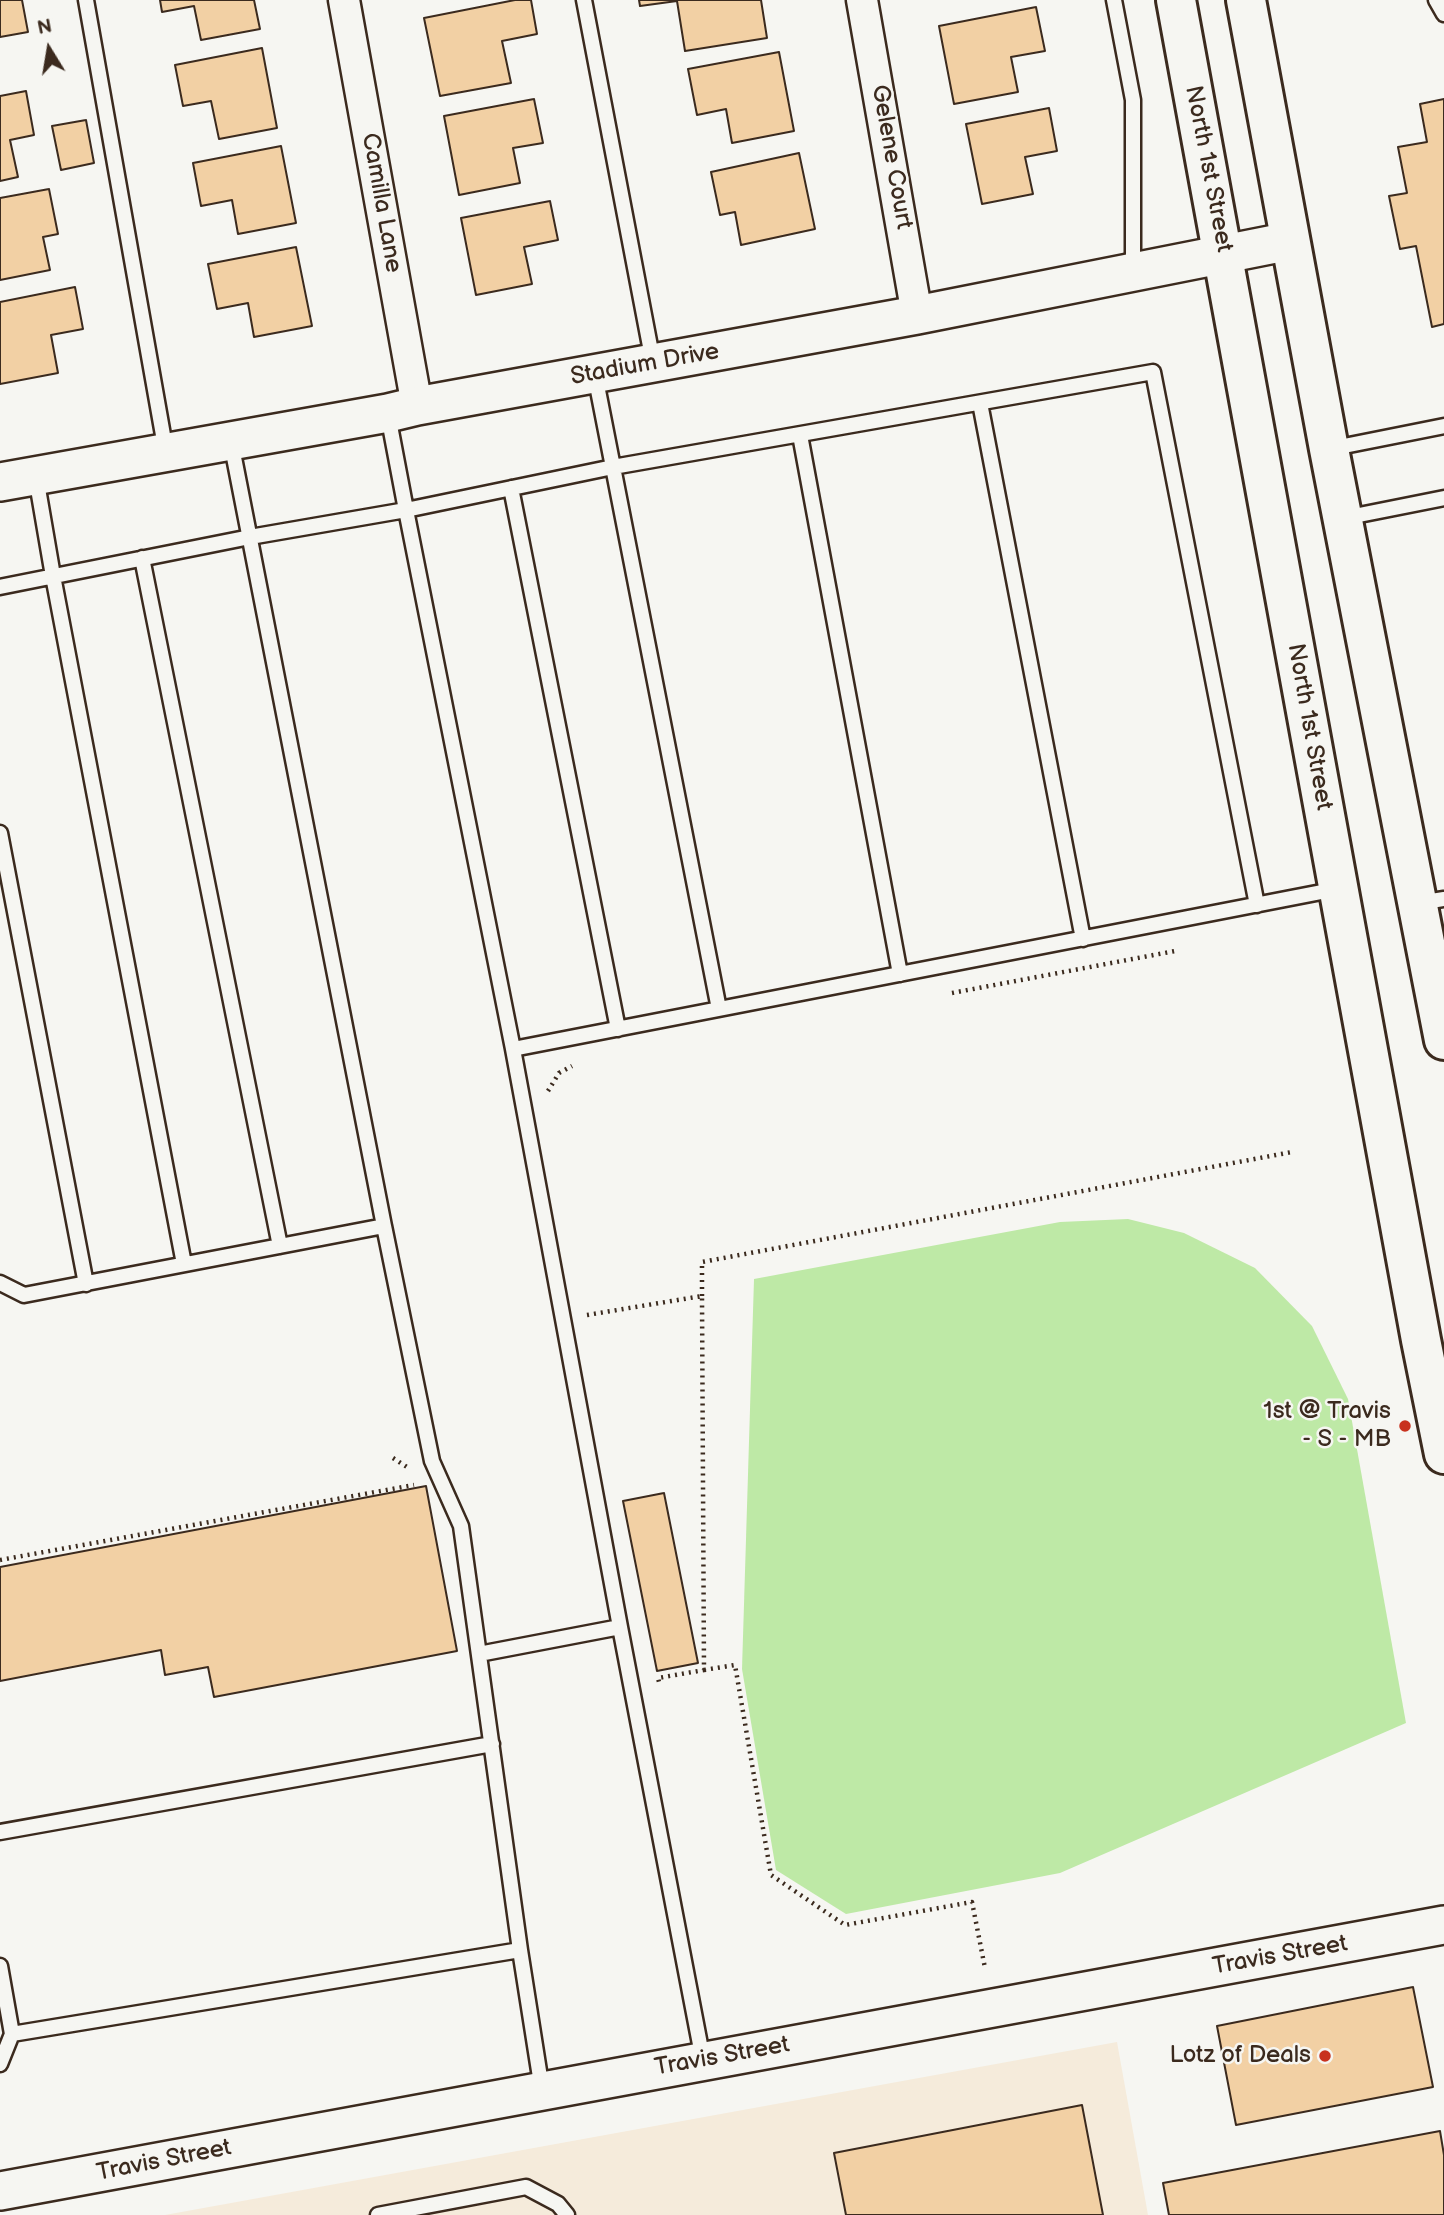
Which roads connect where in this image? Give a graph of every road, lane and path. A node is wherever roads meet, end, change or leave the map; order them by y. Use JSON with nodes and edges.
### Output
{"nodes":[{"id":1,"x":86,"y":0,"type":"edge"},
{"id":2,"x":344,"y":0,"type":"edge"},
{"id":3,"x":584,"y":0,"type":"edge"},
{"id":4,"x":862,"y":0,"type":"edge"},
{"id":5,"x":1114,"y":0,"type":"edge"},
{"id":6,"x":1176,"y":0,"type":"edge"},
{"id":7,"x":1246,"y":0,"type":"edge"},
{"id":8,"x":1436,"y":0,"type":"edge"},
{"id":9,"x":1444,"y":14,"type":"edge"},
{"id":10,"x":1290,"y":241,"type":"junction"},
{"id":11,"x":1224,"y":255,"type":"junction"},
{"id":12,"x":1133,"y":271,"type":"junction"},
{"id":13,"x":917,"y":315,"type":"junction"},
{"id":14,"x":654,"y":363,"type":"junction"},
{"id":15,"x":595,"y":374,"type":"junction"},
{"id":16,"x":980,"y":403,"type":"junction"},
{"id":17,"x":403,"y":410,"type":"junction"},
{"id":18,"x":1444,"y":426,"type":"edge"},
{"id":19,"x":800,"y":435,"type":"junction"},
{"id":20,"x":231,"y":441,"type":"junction"},
{"id":21,"x":1329,"y":449,"type":"junction"},
{"id":22,"x":166,"y":452,"type":"junction"},
{"id":23,"x":613,"y":467,"type":"junction"},
{"id":24,"x":36,"y":476,"type":"junction"},
{"id":25,"x":0,"y":482,"type":"edge"},
{"id":26,"x":511,"y":488,"type":"junction"},
{"id":27,"x":1444,"y":498,"type":"edge"},
{"id":28,"x":406,"y":510,"type":"junction"},
{"id":29,"x":1343,"y":518,"type":"junction"},
{"id":30,"x":250,"y":537,"type":"junction"},
{"id":31,"x":142,"y":558,"type":"junction"},
{"id":32,"x":53,"y":576,"type":"junction"},
{"id":33,"x":0,"y":587,"type":"edge"},
{"id":34,"x":0,"y":833,"type":"edge"},
{"id":35,"x":1338,"y":888,"type":"junction"},
{"id":36,"x":1431,"y":901,"type":"edge"},
{"id":37,"x":1257,"y":905,"type":"junction"},
{"id":38,"x":1083,"y":939,"type":"junction"},
{"id":39,"x":1175,"y":951,"type":"dead end"},
{"id":40,"x":900,"y":974,"type":"junction"},
{"id":41,"x":943,"y":995,"type":"dead end"},
{"id":42,"x":719,"y":1009,"type":"junction"},
{"id":43,"x":618,"y":1029,"type":"junction"},
{"id":44,"x":1444,"y":1040,"type":"edge"},
{"id":45,"x":513,"y":1049,"type":"junction"},
{"id":46,"x":575,"y":1064,"type":"dead end"},
{"id":47,"x":546,"y":1096,"type":"dead end"},
{"id":48,"x":1292,"y":1152,"type":"dead end"},
{"id":49,"x":384,"y":1226,"type":"junction"},
{"id":50,"x":280,"y":1246,"type":"junction"},
{"id":51,"x":184,"y":1264,"type":"junction"},
{"id":52,"x":0,"y":1283,"type":"edge"},
{"id":53,"x":86,"y":1284,"type":"junction"},
{"id":54,"x":702,"y":1296,"type":"junction"},
{"id":55,"x":583,"y":1316,"type":"dead end"},
{"id":56,"x":1438,"y":1399,"type":"edge"},
{"id":57,"x":1444,"y":1454,"type":"edge"},
{"id":58,"x":419,"y":1485,"type":"dead end"},
{"id":59,"x":0,"y":1560,"type":"edge"},
{"id":60,"x":620,"y":1627,"type":"junction"},
{"id":61,"x":479,"y":1654,"type":"junction"},
{"id":62,"x":704,"y":1670,"type":"junction"},
{"id":63,"x":661,"y":1692,"type":"dead end"},
{"id":64,"x":492,"y":1744,"type":"junction"},
{"id":65,"x":0,"y":1832,"type":"edge"},
{"id":66,"x":1444,"y":1926,"type":"edge"},
{"id":67,"x":520,"y":1950,"type":"junction"},
{"id":68,"x":0,"y":1966,"type":"edge"},
{"id":69,"x":985,"y":1968,"type":"dead end"},
{"id":70,"x":12,"y":2034,"type":"junction"},
{"id":71,"x":703,"y":2061,"type":"junction"},
{"id":72,"x":0,"y":2064,"type":"edge"},
{"id":73,"x":542,"y":2090,"type":"junction"},
{"id":74,"x":0,"y":2191,"type":"edge"},
{"id":75,"x":378,"y":2215,"type":"edge"},
{"id":76,"x":567,"y":2215,"type":"edge"}],
"edges":[{"from":1,"to":22,"type":"lane"},
{"from":2,"to":17,"type":"street","name":"Camilla Lane"},
{"from":3,"to":14,"type":"lane"},
{"from":4,"to":13,"type":"street","name":"Gelene Court"},
{"from":5,"to":12,"type":"lane"},
{"from":6,"to":11,"type":"main road","name":"North 1st Street"},
{"from":7,"to":10,"type":"main road"},
{"from":8,"to":9,"type":"lane"},
{"from":10,"to":11,"type":"street","name":"Stadium Drive"},
{"from":10,"to":21,"type":"main road"},
{"from":11,"to":12,"type":"street","name":"Stadium Drive"},
{"from":11,"to":35,"type":"main road","name":"North 1st Street"},
{"from":12,"to":13,"type":"street","name":"Stadium Drive"},
{"from":13,"to":14,"type":"street","name":"Stadium Drive"},
{"from":14,"to":15,"type":"street","name":"Stadium Drive"},
{"from":15,"to":17,"type":"street","name":"Stadium Drive"},
{"from":15,"to":23,"type":"lane"},
{"from":16,"to":19,"type":"lane"},
{"from":16,"to":37,"type":"lane"},
{"from":16,"to":38,"type":"lane"},
{"from":17,"to":20,"type":"street","name":"Stadium Drive"},
{"from":17,"to":28,"type":"lane"},
{"from":18,"to":21,"type":"lane"},
{"from":19,"to":23,"type":"lane"},
{"from":19,"to":40,"type":"lane"},
{"from":20,"to":22,"type":"street","name":"Stadium Drive"},
{"from":20,"to":30,"type":"lane"},
{"from":21,"to":29,"type":"main road"},
{"from":22,"to":24,"type":"street","name":"Stadium Drive"},
{"from":23,"to":26,"type":"lane"},
{"from":23,"to":42,"type":"lane"},
{"from":24,"to":25,"type":"street","name":"Stadium Drive"},
{"from":24,"to":32,"type":"lane"},
{"from":26,"to":28,"type":"lane"},
{"from":26,"to":43,"type":"lane"},
{"from":27,"to":29,"type":"lane"},
{"from":28,"to":30,"type":"lane"},
{"from":28,"to":45,"type":"lane"},
{"from":29,"to":36,"type":"main road"},
{"from":30,"to":31,"type":"lane"},
{"from":30,"to":49,"type":"lane"},
{"from":31,"to":32,"type":"lane"},
{"from":31,"to":50,"type":"lane"},
{"from":32,"to":33,"type":"lane"},
{"from":32,"to":51,"type":"lane"},
{"from":34,"to":53,"type":"lane"},
{"from":35,"to":37,"type":"lane"},
{"from":35,"to":56,"type":"main road","name":"North 1st Street"},
{"from":36,"to":44,"type":"main road"},
{"from":37,"to":38,"type":"lane"},
{"from":38,"to":40,"type":"lane"},
{"from":39,"to":41,"type":"path"},
{"from":40,"to":42,"type":"lane"},
{"from":42,"to":43,"type":"lane"},
{"from":43,"to":45,"type":"lane"},
{"from":45,"to":60,"type":"lane"},
{"from":46,"to":47,"type":"path"},
{"from":48,"to":54,"type":"path"},
{"from":49,"to":50,"type":"lane"},
{"from":49,"to":61,"type":"lane"},
{"from":50,"to":51,"type":"lane"},
{"from":51,"to":53,"type":"lane"},
{"from":52,"to":53,"type":"lane"},
{"from":54,"to":55,"type":"path"},
{"from":54,"to":62,"type":"path"},
{"from":56,"to":57,"type":"main road","name":"North 1st Street"},
{"from":58,"to":59,"type":"path"},
{"from":60,"to":61,"type":"lane"},
{"from":60,"to":71,"type":"lane"},
{"from":61,"to":64,"type":"lane"},
{"from":62,"to":63,"type":"path"},
{"from":62,"to":69,"type":"path"},
{"from":64,"to":65,"type":"lane"},
{"from":64,"to":67,"type":"lane"},
{"from":66,"to":71,"type":"street","name":"Travis Street"},
{"from":67,"to":70,"type":"lane"},
{"from":67,"to":73,"type":"lane"},
{"from":68,"to":70,"type":"lane"},
{"from":70,"to":72,"type":"lane"},
{"from":71,"to":73,"type":"street","name":"Travis Street"},
{"from":73,"to":74,"type":"street","name":"Travis Street"},
{"from":75,"to":76,"type":"lane"}]}
